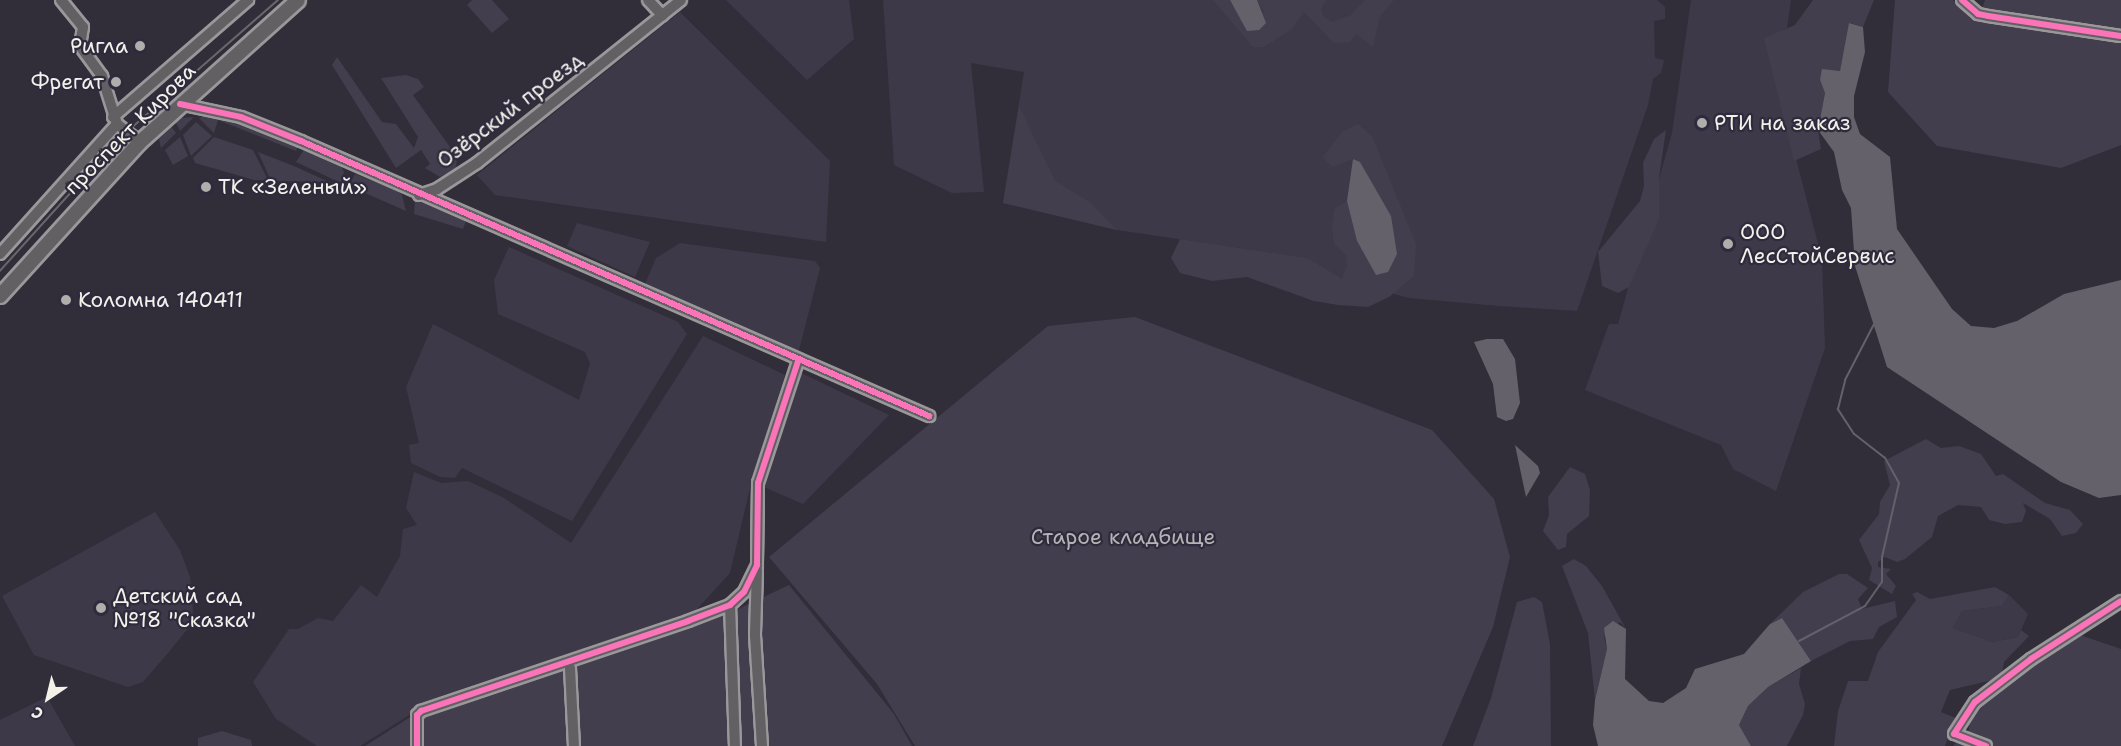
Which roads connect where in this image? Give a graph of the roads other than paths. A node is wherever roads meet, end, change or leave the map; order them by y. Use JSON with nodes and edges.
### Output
{"nodes":[{"id":1,"x":61,"y":0,"type":"edge"},
{"id":2,"x":248,"y":0,"type":"edge"},
{"id":3,"x":298,"y":0,"type":"edge"},
{"id":4,"x":648,"y":0,"type":"edge"},
{"id":5,"x":681,"y":0,"type":"edge"},
{"id":6,"x":1962,"y":0,"type":"edge"},
{"id":7,"x":662,"y":15,"type":"junction"},
{"id":8,"x":2121,"y":36,"type":"edge"},
{"id":9,"x":180,"y":104,"type":"junction"},
{"id":10,"x":115,"y":120,"type":"junction"},
{"id":11,"x":140,"y":142,"type":"junction"},
{"id":12,"x":419,"y":195,"type":"junction"},
{"id":13,"x":0,"y":254,"type":"edge"},
{"id":14,"x":0,"y":296,"type":"edge"},
{"id":15,"x":798,"y":361,"type":"junction"},
{"id":16,"x":929,"y":416,"type":"dead end"},
{"id":17,"x":757,"y":565,"type":"junction"},
{"id":18,"x":2121,"y":602,"type":"edge"},
{"id":19,"x":730,"y":605,"type":"junction"},
{"id":20,"x":570,"y":668,"type":"dead end"},
{"id":21,"x":417,"y":746,"type":"edge"},
{"id":22,"x":574,"y":746,"type":"edge"},
{"id":23,"x":735,"y":746,"type":"edge"},
{"id":24,"x":762,"y":746,"type":"edge"},
{"id":25,"x":1986,"y":746,"type":"edge"}],
"edges":[{"from":1,"to":10,"type":"street"},
{"from":2,"to":10,"type":"street"},
{"from":3,"to":9,"type":"main road","name":"проспект Кирова"},
{"from":4,"to":7,"type":"street"},
{"from":5,"to":7,"type":"street","name":"Озёрский проезд"},
{"from":6,"to":8,"type":"street"},
{"from":7,"to":12,"type":"street","name":"Озёрский проезд"},
{"from":9,"to":11,"type":"main road","name":"проспект Кирова"},
{"from":9,"to":12,"type":"street"},
{"from":10,"to":11,"type":"street"},
{"from":10,"to":13,"type":"street"},
{"from":11,"to":14,"type":"main road","name":"проспект Кирова"},
{"from":12,"to":15,"type":"street"},
{"from":15,"to":16,"type":"street"},
{"from":15,"to":17,"type":"street"},
{"from":17,"to":19,"type":"street"},
{"from":17,"to":24,"type":"street"},
{"from":18,"to":25,"type":"street"},
{"from":19,"to":21,"type":"street"},
{"from":19,"to":23,"type":"street"},
{"from":20,"to":22,"type":"street"}]}
